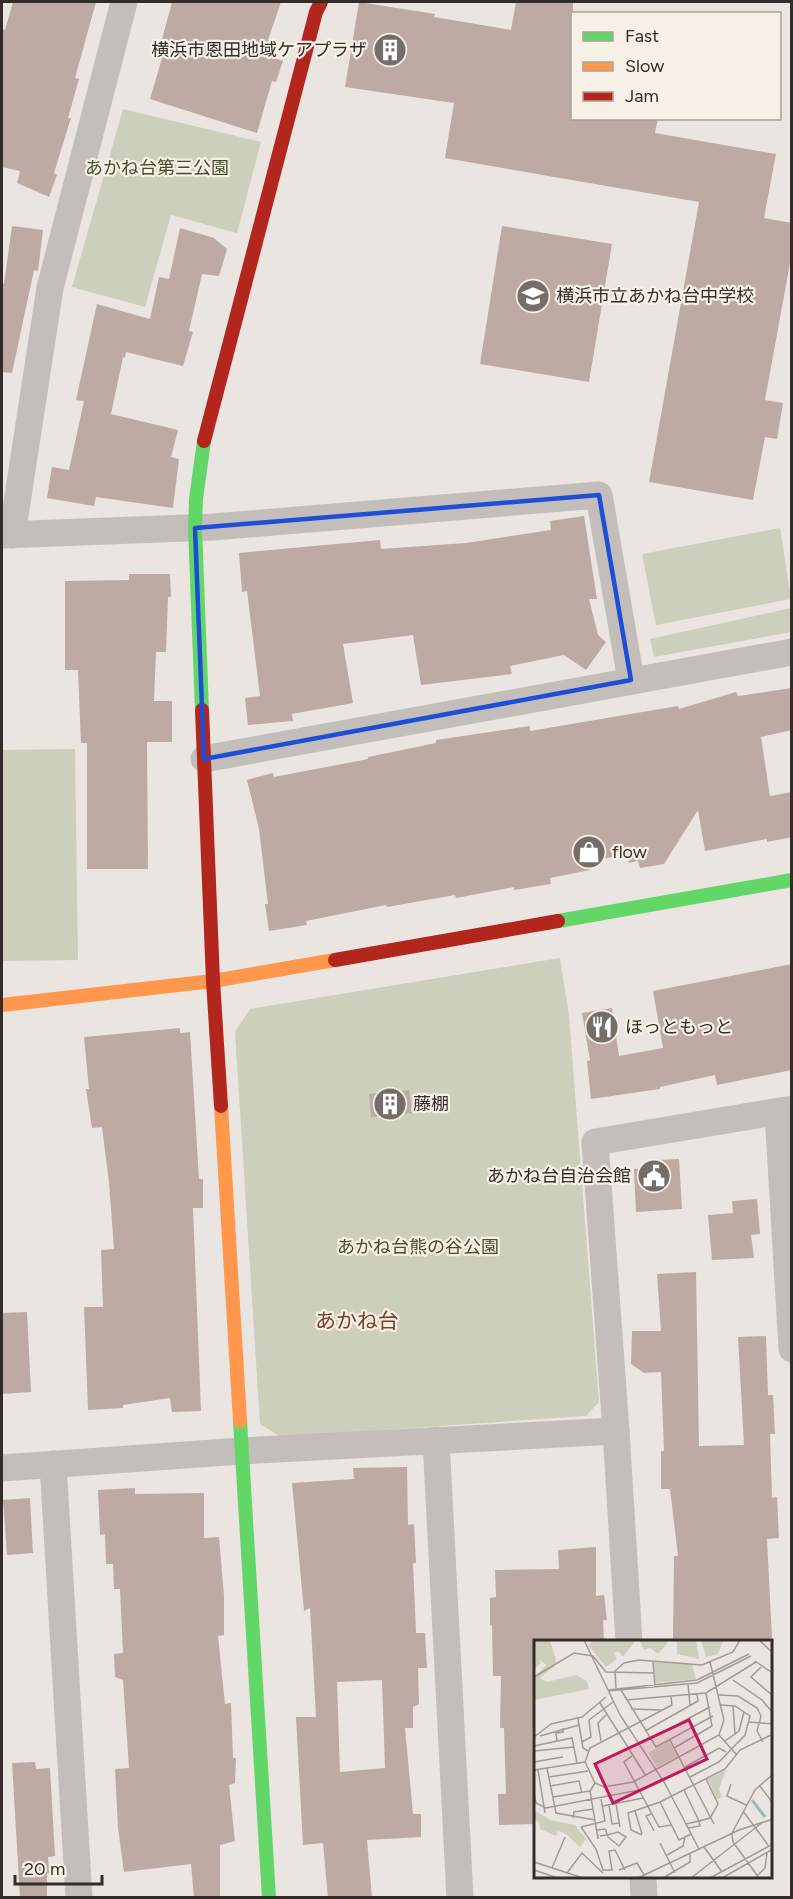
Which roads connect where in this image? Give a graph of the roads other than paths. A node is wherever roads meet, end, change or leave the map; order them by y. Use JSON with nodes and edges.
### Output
{"nodes":[{"id":1,"x":124,"y":2,"type":"edge"},
{"id":2,"x":321,"y":2,"type":"edge"},
{"id":3,"x":195,"y":528,"type":"junction"},
{"id":4,"x":7,"y":535,"type":"edge"},
{"id":5,"x":792,"y":652,"type":"edge"},
{"id":6,"x":631,"y":680,"type":"junction"},
{"id":7,"x":204,"y":759,"type":"junction"},
{"id":8,"x":792,"y":880,"type":"edge"},
{"id":9,"x":213,"y":981,"type":"junction"},
{"id":10,"x":2,"y":1005,"type":"edge"},
{"id":11,"x":785,"y":1111,"type":"edge"},
{"id":12,"x":792,"y":1349,"type":"edge"},
{"id":13,"x":616,"y":1431,"type":"junction"},
{"id":14,"x":436,"y":1440,"type":"junction"},
{"id":15,"x":241,"y":1451,"type":"junction"},
{"id":16,"x":53,"y":1464,"type":"junction"},
{"id":17,"x":2,"y":1468,"type":"edge"},
{"id":18,"x":629,"y":1640,"type":"edge"},
{"id":19,"x":643,"y":1878,"type":"edge"},
{"id":20,"x":79,"y":1898,"type":"edge"},
{"id":21,"x":269,"y":1898,"type":"edge"},
{"id":22,"x":460,"y":1898,"type":"edge"},
{"id":23,"x":644,"y":1898,"type":"edge"}],
"edges":[{"from":1,"to":4,"type":"street"},
{"from":2,"to":3,"type":"street"},
{"from":3,"to":4,"type":"street"},
{"from":3,"to":6,"type":"street"},
{"from":3,"to":7,"type":"street"},
{"from":5,"to":6,"type":"street"},
{"from":6,"to":7,"type":"street"},
{"from":7,"to":9,"type":"street"},
{"from":8,"to":9,"type":"street"},
{"from":9,"to":10,"type":"street"},
{"from":9,"to":15,"type":"street"},
{"from":11,"to":12,"type":"street"},
{"from":11,"to":13,"type":"street"},
{"from":13,"to":14,"type":"street"},
{"from":13,"to":18,"type":"street"},
{"from":14,"to":15,"type":"street"},
{"from":14,"to":22,"type":"street"},
{"from":15,"to":16,"type":"street"},
{"from":15,"to":21,"type":"street"},
{"from":16,"to":17,"type":"street"},
{"from":16,"to":20,"type":"street"},
{"from":19,"to":23,"type":"street"}]}
